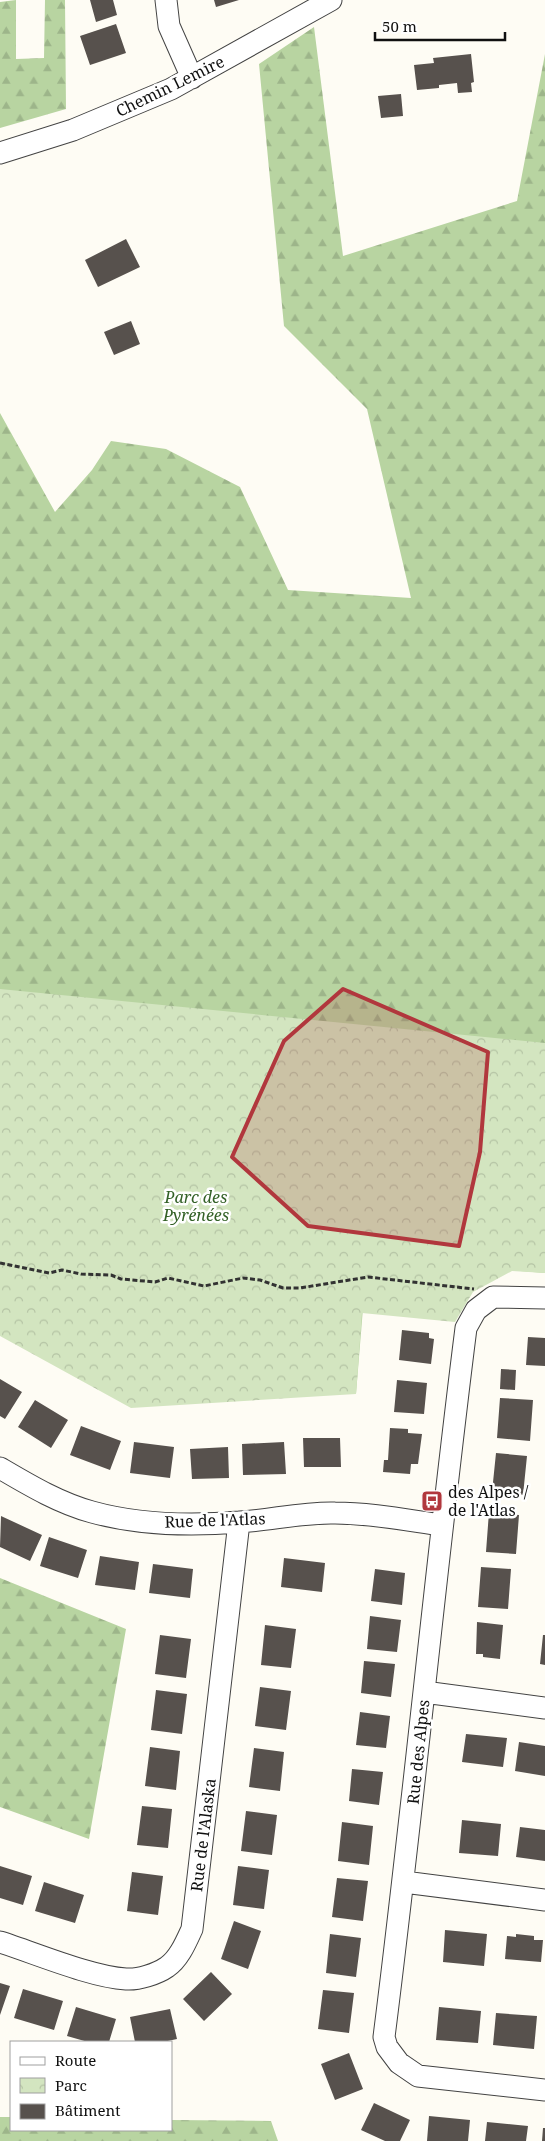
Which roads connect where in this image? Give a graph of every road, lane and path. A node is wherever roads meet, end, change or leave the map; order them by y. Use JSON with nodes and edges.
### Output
{"nodes":[{"id":1,"x":166,"y":0,"type":"edge"},
{"id":2,"x":331,"y":0,"type":"edge"},
{"id":3,"x":192,"y":78,"type":"junction"},
{"id":4,"x":0,"y":153,"type":"edge"},
{"id":5,"x":0,"y":1263,"type":"edge"},
{"id":6,"x":493,"y":1297,"type":"junction"},
{"id":7,"x":545,"y":1298,"type":"edge"},
{"id":8,"x":0,"y":1468,"type":"edge"},
{"id":9,"x":239,"y":1522,"type":"junction"},
{"id":10,"x":441,"y":1525,"type":"junction"},
{"id":11,"x":424,"y":1692,"type":"junction"},
{"id":12,"x":545,"y":1708,"type":"edge"},
{"id":13,"x":404,"y":1882,"type":"junction"},
{"id":14,"x":545,"y":1900,"type":"edge"},
{"id":15,"x":0,"y":1942,"type":"edge"},
{"id":16,"x":545,"y":2090,"type":"edge"}],
"edges":[{"from":1,"to":3,"type":"street"},
{"from":2,"to":3,"type":"street","name":"Chemin Lemire"},
{"from":3,"to":4,"type":"street","name":"Chemin Lemire"},
{"from":5,"to":6,"type":"path"},
{"from":6,"to":7,"type":"street"},
{"from":6,"to":10,"type":"street","name":"Rue des Alpes"},
{"from":8,"to":9,"type":"street","name":"Rue de l'Atlas"},
{"from":9,"to":10,"type":"street","name":"Rue de l'Atlas"},
{"from":9,"to":15,"type":"street","name":"Rue de l'Alaska"},
{"from":10,"to":11,"type":"street","name":"Rue des Alpes"},
{"from":11,"to":12,"type":"street"},
{"from":11,"to":13,"type":"street","name":"Rue des Alpes"},
{"from":13,"to":14,"type":"street"},
{"from":13,"to":16,"type":"street","name":"Rue des Alpes"}]}
